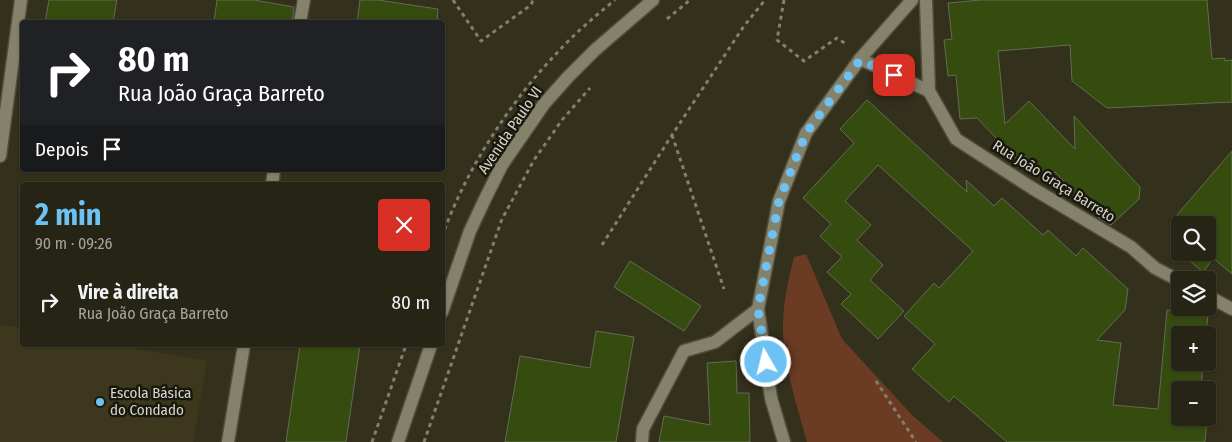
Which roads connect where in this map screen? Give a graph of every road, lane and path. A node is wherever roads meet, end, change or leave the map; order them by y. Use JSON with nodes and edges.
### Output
{"nodes":[{"id":1,"x":21,"y":0,"type":"edge"},
{"id":2,"x":304,"y":0,"type":"edge"},
{"id":3,"x":453,"y":0,"type":"edge"},
{"id":4,"x":533,"y":0,"type":"edge"},
{"id":5,"x":653,"y":0,"type":"edge"},
{"id":6,"x":690,"y":0,"type":"edge"},
{"id":7,"x":765,"y":0,"type":"edge"},
{"id":8,"x":784,"y":0,"type":"edge"},
{"id":9,"x":912,"y":0,"type":"edge"},
{"id":10,"x":926,"y":0,"type":"edge"},
{"id":11,"x":300,"y":20,"type":"edge"},
{"id":12,"x":660,"y":25,"type":"dead end"},
{"id":13,"x":849,"y":46,"type":"dead end"},
{"id":14,"x":860,"y":60,"type":"junction"},
{"id":15,"x":594,"y":84,"type":"dead end"},
{"id":16,"x":929,"y":91,"type":"junction"},
{"id":17,"x":672,"y":135,"type":"junction"},
{"id":18,"x":0,"y":156,"type":"edge"},
{"id":19,"x":602,"y":245,"type":"dead end"},
{"id":20,"x":1171,"y":276,"type":"edge"},
{"id":21,"x":724,"y":289,"type":"dead end"},
{"id":22,"x":1216,"y":300,"type":"edge"},
{"id":23,"x":445,"y":303,"type":"edge"},
{"id":24,"x":758,"y":309,"type":"junction"},
{"id":25,"x":1232,"y":309,"type":"edge"},
{"id":26,"x":244,"y":347,"type":"edge"},
{"id":27,"x":405,"y":347,"type":"edge"},
{"id":28,"x":430,"y":347,"type":"edge"},
{"id":29,"x":876,"y":381,"type":"dead end"},
{"id":30,"x":228,"y":442,"type":"edge"},
{"id":31,"x":372,"y":442,"type":"edge"},
{"id":32,"x":398,"y":442,"type":"edge"},
{"id":33,"x":424,"y":442,"type":"edge"},
{"id":34,"x":642,"y":442,"type":"edge"},
{"id":35,"x":784,"y":442,"type":"edge"},
{"id":36,"x":916,"y":442,"type":"edge"}],
"edges":[{"from":1,"to":18,"type":"street"},
{"from":2,"to":11,"type":"street"},
{"from":3,"to":4,"type":"path"},
{"from":5,"to":23,"type":"street","name":"Avenida Paulo VI"},
{"from":6,"to":12,"type":"path"},
{"from":7,"to":17,"type":"path"},
{"from":8,"to":13,"type":"path"},
{"from":9,"to":14,"type":"street"},
{"from":10,"to":16,"type":"street","name":"Rua João Graça Barreto"},
{"from":14,"to":16,"type":"street"},
{"from":14,"to":24,"type":"street"},
{"from":15,"to":33,"type":"path"},
{"from":16,"to":20,"type":"street","name":"Rua João Graça Barreto"},
{"from":17,"to":19,"type":"path"},
{"from":17,"to":21,"type":"path"},
{"from":22,"to":25,"type":"street"},
{"from":24,"to":34,"type":"street"},
{"from":24,"to":35,"type":"street"},
{"from":26,"to":30,"type":"street"},
{"from":27,"to":31,"type":"path"},
{"from":28,"to":32,"type":"street"},
{"from":29,"to":36,"type":"path"}]}
